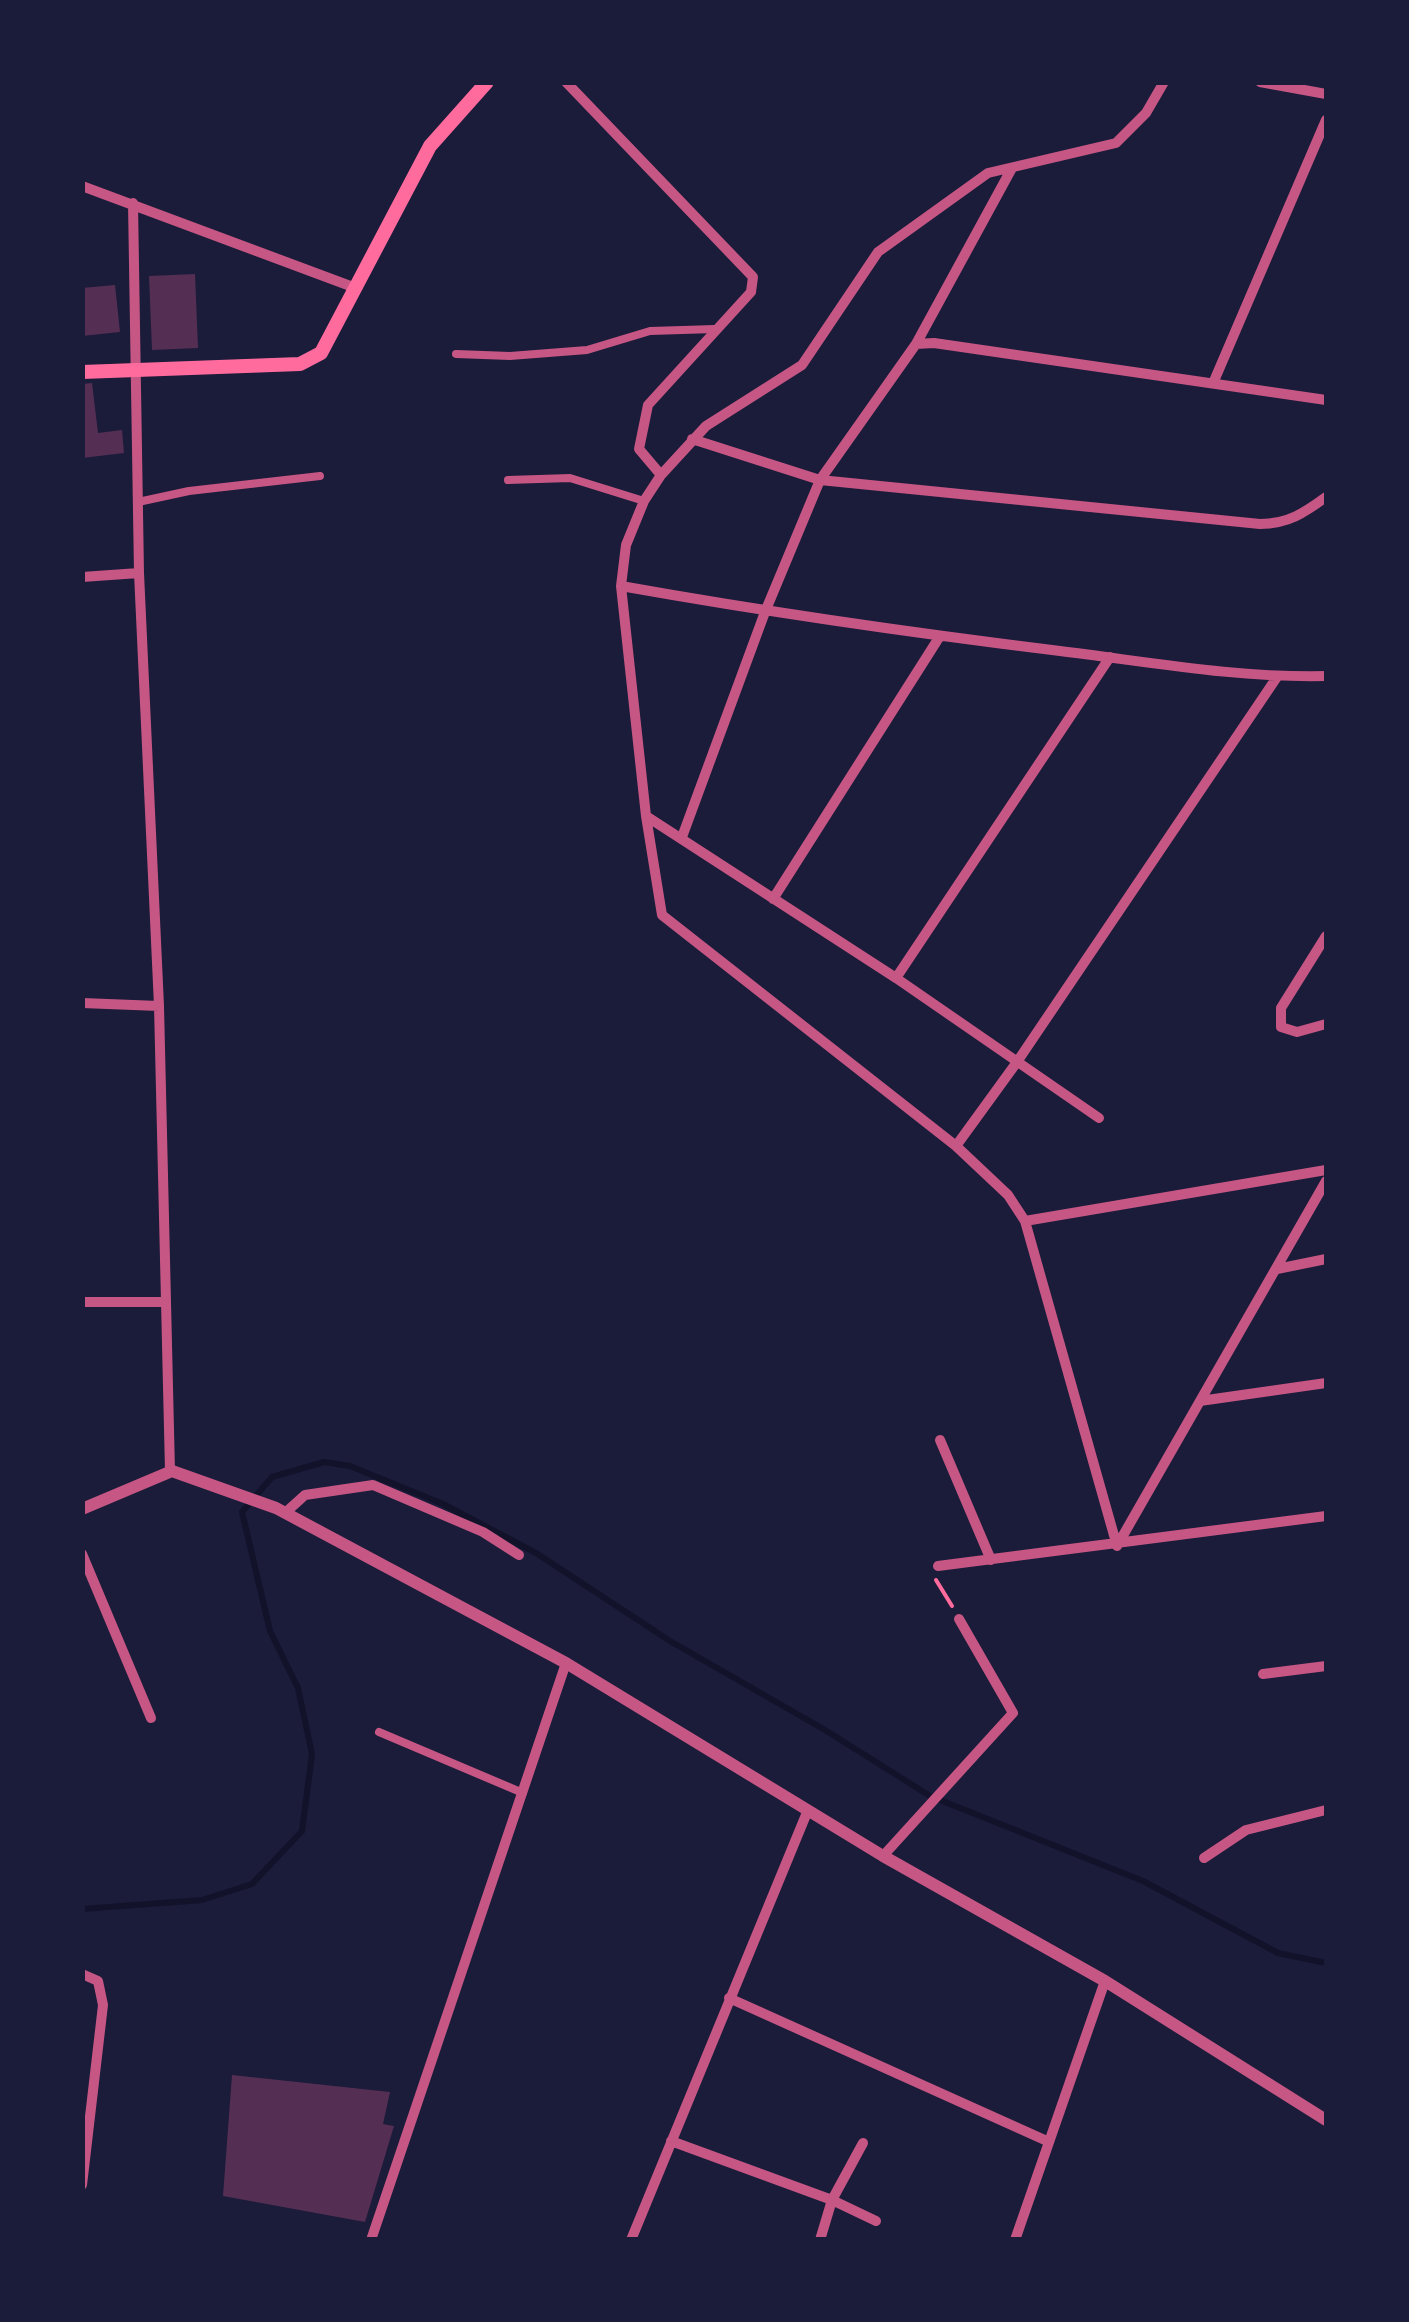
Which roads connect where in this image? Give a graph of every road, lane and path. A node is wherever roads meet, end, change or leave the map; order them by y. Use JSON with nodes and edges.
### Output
{"nodes":[{"id":1,"x":487,"y":82,"type":"edge"},
{"id":2,"x":566,"y":82,"type":"edge"},
{"id":3,"x":1164,"y":82,"type":"edge"},
{"id":4,"x":1260,"y":82,"type":"edge"},
{"id":5,"x":1326,"y":94,"type":"edge"},
{"id":6,"x":1326,"y":120,"type":"edge"},
{"id":7,"x":1012,"y":168,"type":"junction"},
{"id":8,"x":82,"y":186,"type":"edge"},
{"id":9,"x":134,"y":203,"type":"junction"},
{"id":10,"x":353,"y":287,"type":"junction"},
{"id":11,"x":715,"y":329,"type":"junction"},
{"id":12,"x":916,"y":344,"type":"junction"},
{"id":13,"x":456,"y":354,"type":"dead end"},
{"id":14,"x":82,"y":372,"type":"edge"},
{"id":15,"x":135,"y":372,"type":"junction"},
{"id":16,"x":1214,"y":382,"type":"junction"},
{"id":17,"x":1326,"y":400,"type":"edge"},
{"id":18,"x":692,"y":440,"type":"junction"},
{"id":19,"x":661,"y":474,"type":"junction"},
{"id":20,"x":320,"y":476,"type":"dead end"},
{"id":21,"x":508,"y":480,"type":"dead end"},
{"id":22,"x":820,"y":480,"type":"junction"},
{"id":23,"x":1326,"y":497,"type":"edge"},
{"id":24,"x":644,"y":501,"type":"junction"},
{"id":25,"x":138,"y":502,"type":"junction"},
{"id":26,"x":140,"y":572,"type":"junction"},
{"id":27,"x":82,"y":577,"type":"edge"},
{"id":28,"x":621,"y":586,"type":"junction"},
{"id":29,"x":765,"y":612,"type":"junction"},
{"id":30,"x":940,"y":636,"type":"junction"},
{"id":31,"x":1110,"y":657,"type":"junction"},
{"id":32,"x":1326,"y":676,"type":"edge"},
{"id":33,"x":1277,"y":677,"type":"junction"},
{"id":34,"x":646,"y":816,"type":"junction"},
{"id":35,"x":682,"y":837,"type":"junction"},
{"id":36,"x":774,"y":899,"type":"junction"},
{"id":37,"x":1326,"y":936,"type":"edge"},
{"id":38,"x":896,"y":978,"type":"junction"},
{"id":39,"x":82,"y":1003,"type":"edge"},
{"id":40,"x":159,"y":1006,"type":"junction"},
{"id":41,"x":1326,"y":1024,"type":"edge"},
{"id":42,"x":1017,"y":1062,"type":"junction"},
{"id":43,"x":1099,"y":1118,"type":"dead end"},
{"id":44,"x":956,"y":1146,"type":"junction"},
{"id":45,"x":1326,"y":1170,"type":"edge"},
{"id":46,"x":1326,"y":1181,"type":"edge"},
{"id":47,"x":1024,"y":1220,"type":"junction"},
{"id":48,"x":1326,"y":1260,"type":"edge"},
{"id":49,"x":1277,"y":1269,"type":"junction"},
{"id":50,"x":82,"y":1302,"type":"edge"},
{"id":51,"x":166,"y":1302,"type":"junction"},
{"id":52,"x":1326,"y":1384,"type":"edge"},
{"id":53,"x":1200,"y":1401,"type":"junction"},
{"id":54,"x":940,"y":1440,"type":"dead end"},
{"id":55,"x":171,"y":1471,"type":"junction"},
{"id":56,"x":82,"y":1509,"type":"edge"},
{"id":57,"x":280,"y":1510,"type":"junction"},
{"id":58,"x":1326,"y":1516,"type":"edge"},
{"id":59,"x":1117,"y":1546,"type":"junction"},
{"id":60,"x":82,"y":1554,"type":"edge"},
{"id":61,"x":519,"y":1556,"type":"dead end"},
{"id":62,"x":991,"y":1560,"type":"junction"},
{"id":63,"x":938,"y":1566,"type":"joint"},
{"id":64,"x":959,"y":1619,"type":"joint"},
{"id":65,"x":566,"y":1663,"type":"junction"},
{"id":66,"x":1326,"y":1666,"type":"edge"},
{"id":67,"x":1263,"y":1674,"type":"dead end"},
{"id":68,"x":152,"y":1718,"type":"dead end"},
{"id":69,"x":379,"y":1732,"type":"dead end"},
{"id":70,"x":522,"y":1793,"type":"junction"},
{"id":71,"x":808,"y":1810,"type":"junction"},
{"id":72,"x":1326,"y":1810,"type":"edge"},
{"id":73,"x":882,"y":1856,"type":"junction"},
{"id":74,"x":1204,"y":1858,"type":"dead end"},
{"id":75,"x":82,"y":1974,"type":"edge"},
{"id":76,"x":1105,"y":1981,"type":"junction"},
{"id":77,"x":729,"y":1998,"type":"junction"},
{"id":78,"x":1325,"y":2116,"type":"edge"},
{"id":79,"x":671,"y":2141,"type":"junction"},
{"id":80,"x":1047,"y":2141,"type":"junction"},
{"id":81,"x":864,"y":2143,"type":"dead end"},
{"id":82,"x":82,"y":2185,"type":"edge"},
{"id":83,"x":832,"y":2200,"type":"junction"},
{"id":84,"x":876,"y":2220,"type":"dead end"},
{"id":85,"x":371,"y":2240,"type":"edge"},
{"id":86,"x":631,"y":2240,"type":"edge"},
{"id":87,"x":820,"y":2240,"type":"edge"},
{"id":88,"x":1015,"y":2240,"type":"edge"}],
"edges":[{"from":1,"to":10,"type":"main road"},
{"from":2,"to":11,"type":"street"},
{"from":3,"to":7,"type":"street"},
{"from":4,"to":5,"type":"street"},
{"from":6,"to":16,"type":"street"},
{"from":7,"to":12,"type":"street"},
{"from":7,"to":18,"type":"street"},
{"from":8,"to":9,"type":"street"},
{"from":9,"to":10,"type":"street"},
{"from":9,"to":15,"type":"street"},
{"from":10,"to":15,"type":"main road"},
{"from":11,"to":13,"type":"street"},
{"from":11,"to":19,"type":"street"},
{"from":12,"to":16,"type":"street"},
{"from":12,"to":22,"type":"street"},
{"from":14,"to":15,"type":"main road"},
{"from":15,"to":25,"type":"street"},
{"from":16,"to":17,"type":"street"},
{"from":18,"to":19,"type":"street"},
{"from":18,"to":22,"type":"street"},
{"from":19,"to":24,"type":"street"},
{"from":20,"to":25,"type":"street"},
{"from":21,"to":24,"type":"street"},
{"from":22,"to":23,"type":"street"},
{"from":22,"to":29,"type":"street"},
{"from":24,"to":28,"type":"street"},
{"from":25,"to":26,"type":"street"},
{"from":26,"to":27,"type":"street"},
{"from":26,"to":40,"type":"street"},
{"from":28,"to":29,"type":"street"},
{"from":28,"to":34,"type":"street"},
{"from":29,"to":30,"type":"street"},
{"from":29,"to":35,"type":"street"},
{"from":30,"to":31,"type":"street"},
{"from":30,"to":36,"type":"street"},
{"from":31,"to":33,"type":"street"},
{"from":31,"to":38,"type":"street"},
{"from":32,"to":33,"type":"street"},
{"from":33,"to":42,"type":"street"},
{"from":34,"to":35,"type":"street"},
{"from":34,"to":44,"type":"street"},
{"from":35,"to":36,"type":"street"},
{"from":36,"to":38,"type":"street"},
{"from":37,"to":41,"type":"street"},
{"from":38,"to":42,"type":"street"},
{"from":39,"to":40,"type":"street"},
{"from":40,"to":51,"type":"street"},
{"from":42,"to":43,"type":"street"},
{"from":42,"to":44,"type":"street"},
{"from":44,"to":47,"type":"street"},
{"from":45,"to":47,"type":"street"},
{"from":46,"to":49,"type":"street"},
{"from":47,"to":59,"type":"street"},
{"from":48,"to":49,"type":"street"},
{"from":49,"to":53,"type":"street"},
{"from":50,"to":51,"type":"street"},
{"from":51,"to":55,"type":"street"},
{"from":52,"to":53,"type":"street"},
{"from":53,"to":59,"type":"street"},
{"from":54,"to":62,"type":"street"},
{"from":55,"to":56,"type":"street"},
{"from":55,"to":57,"type":"street"},
{"from":57,"to":61,"type":"street"},
{"from":57,"to":65,"type":"street"},
{"from":58,"to":59,"type":"street"},
{"from":59,"to":62,"type":"street"},
{"from":60,"to":68,"type":"street"},
{"from":62,"to":63,"type":"street"},
{"from":63,"to":64,"type":"path"},
{"from":64,"to":73,"type":"street"},
{"from":65,"to":70,"type":"street"},
{"from":65,"to":71,"type":"street"},
{"from":66,"to":67,"type":"street"},
{"from":69,"to":70,"type":"street"},
{"from":70,"to":85,"type":"street"},
{"from":71,"to":73,"type":"street"},
{"from":71,"to":77,"type":"street"},
{"from":72,"to":74,"type":"street"},
{"from":73,"to":76,"type":"street"},
{"from":75,"to":82,"type":"street"},
{"from":76,"to":78,"type":"street"},
{"from":76,"to":80,"type":"street"},
{"from":77,"to":79,"type":"street"},
{"from":77,"to":80,"type":"street"},
{"from":79,"to":83,"type":"street"},
{"from":79,"to":86,"type":"street"},
{"from":80,"to":88,"type":"street"},
{"from":81,"to":83,"type":"street"},
{"from":83,"to":84,"type":"street"},
{"from":83,"to":87,"type":"street"}]}
